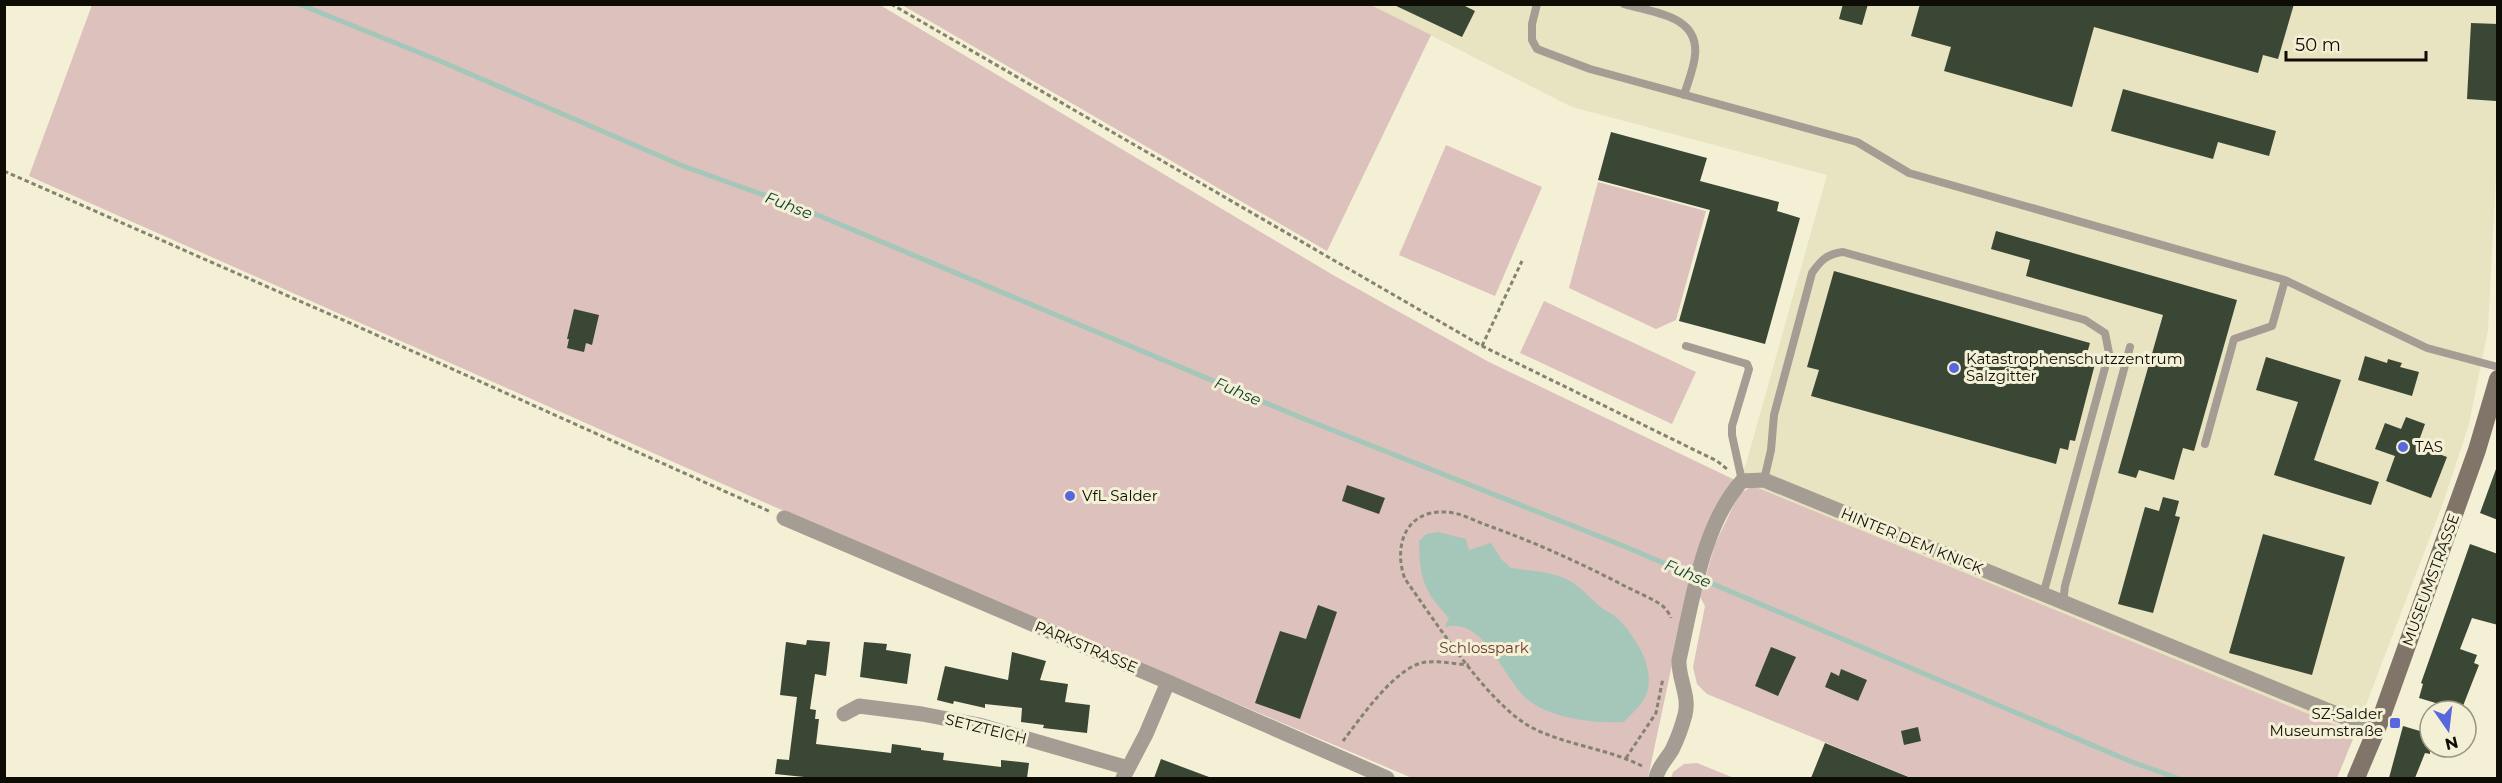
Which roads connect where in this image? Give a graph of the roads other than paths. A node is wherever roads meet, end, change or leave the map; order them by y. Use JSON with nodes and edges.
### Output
{"nodes":[{"id":1,"x":1537,"y":4,"type":"edge"},
{"id":2,"x":1624,"y":4,"type":"edge"},
{"id":3,"x":1684,"y":95,"type":"junction"},
{"id":4,"x":2285,"y":280,"type":"junction"},
{"id":5,"x":1686,"y":346,"type":"dead end"},
{"id":6,"x":2130,"y":347,"type":"dead end"},
{"id":7,"x":2498,"y":367,"type":"edge"},
{"id":8,"x":2498,"y":379,"type":"edge"},
{"id":9,"x":2494,"y":410,"type":"edge"},
{"id":10,"x":2205,"y":444,"type":"dead end"},
{"id":11,"x":1764,"y":480,"type":"junction"},
{"id":12,"x":1742,"y":481,"type":"junction"},
{"id":13,"x":784,"y":518,"type":"road end"},
{"id":14,"x":2043,"y":594,"type":"junction"},
{"id":15,"x":2063,"y":603,"type":"junction"},
{"id":16,"x":1168,"y":682,"type":"junction"},
{"id":17,"x":844,"y":714,"type":"dead end"},
{"id":18,"x":2376,"y":730,"type":"junction"},
{"id":19,"x":1126,"y":773,"type":"edge"},
{"id":20,"x":1656,"y":776,"type":"edge"},
{"id":21,"x":1382,"y":778,"type":"edge"},
{"id":22,"x":2356,"y":778,"type":"edge"}],
"edges":[{"from":1,"to":3,"type":"lane"},
{"from":2,"to":3,"type":"lane"},
{"from":3,"to":4,"type":"lane"},
{"from":4,"to":7,"type":"lane"},
{"from":4,"to":10,"type":"lane"},
{"from":5,"to":12,"type":"lane"},
{"from":6,"to":15,"type":"lane"},
{"from":8,"to":9,"type":"main road","name":"MUSEUMSTRASSE"},
{"from":9,"to":18,"type":"main road","name":"MUSEUMSTRASSE"},
{"from":11,"to":12,"type":"street","name":"HINTER DEM KNICK"},
{"from":11,"to":14,"type":"street","name":"HINTER DEM KNICK"},
{"from":11,"to":14,"type":"lane"},
{"from":12,"to":20,"type":"street"},
{"from":13,"to":16,"type":"street","name":"PARKSTRASSE"},
{"from":14,"to":15,"type":"street","name":"HINTER DEM KNICK"},
{"from":15,"to":18,"type":"street","name":"HINTER DEM KNICK"},
{"from":16,"to":19,"type":"street"},
{"from":16,"to":21,"type":"street","name":"PARKSTRASSE"},
{"from":17,"to":19,"type":"street","name":"SETZTEICH"},
{"from":18,"to":22,"type":"main road","name":"MUSEUMSTRASSE"}]}
